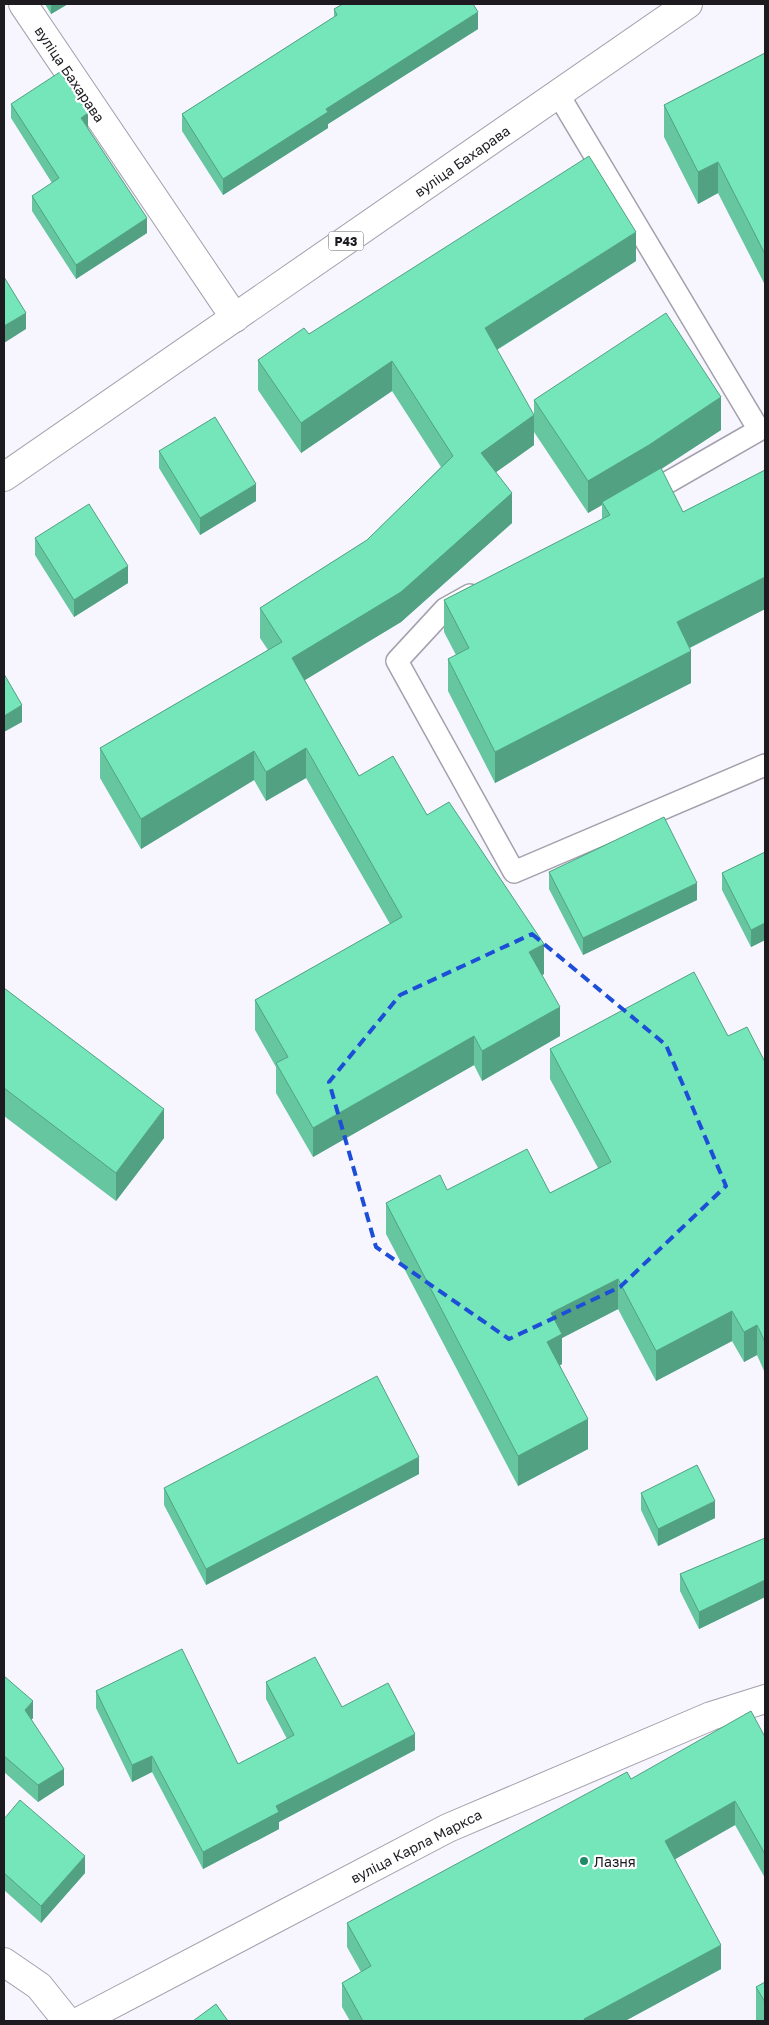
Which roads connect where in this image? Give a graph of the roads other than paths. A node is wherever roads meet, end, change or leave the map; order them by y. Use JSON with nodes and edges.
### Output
{"nodes":[{"id":1,"x":23,"y":4,"type":"edge"},
{"id":2,"x":688,"y":4,"type":"edge"},
{"id":3,"x":558,"y":94,"type":"junction"},
{"id":4,"x":236,"y":318,"type":"junction"},
{"id":5,"x":4,"y":478,"type":"edge"},
{"id":6,"x":623,"y":508,"type":"edge"},
{"id":7,"x":487,"y":585,"type":"edge"},
{"id":8,"x":765,"y":764,"type":"edge"},
{"id":9,"x":765,"y":1699,"type":"edge"},
{"id":10,"x":4,"y":1962,"type":"edge"},
{"id":11,"x":67,"y":2021,"type":"edge"},
{"id":12,"x":80,"y":2021,"type":"edge"}],
"edges":[{"from":1,"to":4,"type":"main road","name":"вуліца Бахарава"},
{"from":2,"to":3,"type":"main road","name":"вуліца Бахарава","number":"Р43"},
{"from":3,"to":4,"type":"main road","name":"вуліца Бахарава","number":"Р43"},
{"from":3,"to":6,"type":"lane"},
{"from":4,"to":5,"type":"main road","name":"вуліца Бахарава","number":"Р43"},
{"from":7,"to":8,"type":"lane"},
{"from":9,"to":12,"type":"main road","name":"вуліца Карла Маркса"},
{"from":10,"to":11,"type":"main road"}]}
